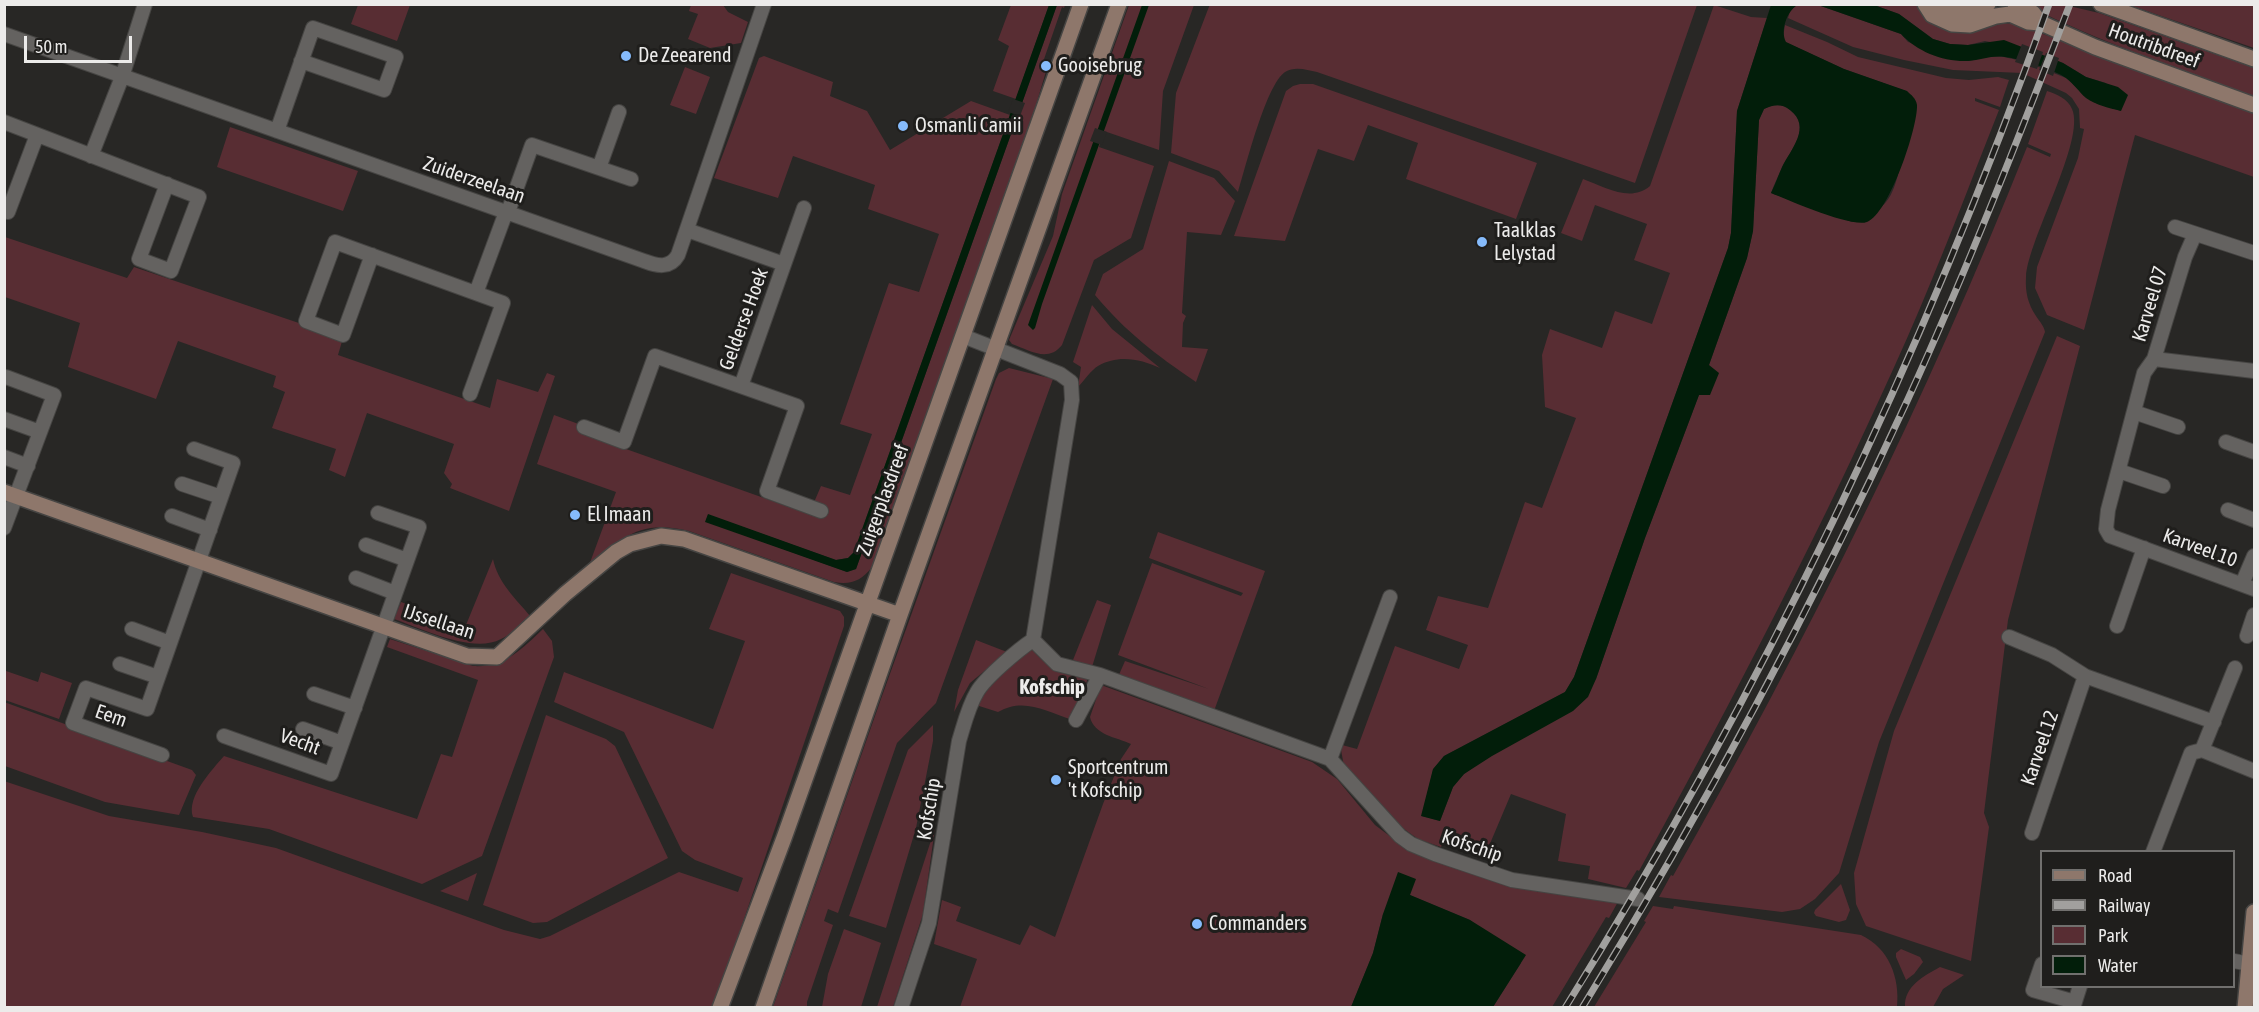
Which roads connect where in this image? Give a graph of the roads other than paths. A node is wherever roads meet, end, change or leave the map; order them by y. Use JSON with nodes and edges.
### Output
{"nodes":[{"id":1,"x":145,"y":4,"type":"edge"},
{"id":2,"x":764,"y":4,"type":"edge"},
{"id":3,"x":1081,"y":4,"type":"edge"},
{"id":4,"x":1119,"y":4,"type":"edge"},
{"id":5,"x":1925,"y":4,"type":"edge"},
{"id":6,"x":1939,"y":4,"type":"edge"},
{"id":7,"x":2015,"y":4,"type":"edge"},
{"id":8,"x":2101,"y":4,"type":"edge"},
{"id":9,"x":1992,"y":10,"type":"edge"},
{"id":10,"x":2041,"y":23,"type":"junction"},
{"id":11,"x":4,"y":34,"type":"edge"},
{"id":12,"x":2254,"y":59,"type":"edge"},
{"id":13,"x":302,"y":61,"type":"junction"},
{"id":14,"x":122,"y":77,"type":"junction"},
{"id":15,"x":2254,"y":105,"type":"edge"},
{"id":16,"x":619,"y":112,"type":"dead end"},
{"id":17,"x":4,"y":122,"type":"edge"},
{"id":18,"x":277,"y":131,"type":"junction"},
{"id":19,"x":37,"y":135,"type":"junction"},
{"id":20,"x":92,"y":156,"type":"junction"},
{"id":21,"x":599,"y":168,"type":"junction"},
{"id":22,"x":631,"y":179,"type":"dead end"},
{"id":23,"x":167,"y":184,"type":"junction"},
{"id":24,"x":804,"y":208,"type":"dead end"},
{"id":25,"x":4,"y":211,"type":"edge"},
{"id":26,"x":507,"y":212,"type":"junction"},
{"id":27,"x":2175,"y":227,"type":"dead end"},
{"id":28,"x":687,"y":230,"type":"junction"},
{"id":29,"x":2195,"y":234,"type":"junction"},
{"id":30,"x":2254,"y":253,"type":"edge"},
{"id":31,"x":372,"y":255,"type":"junction"},
{"id":32,"x":784,"y":264,"type":"junction"},
{"id":33,"x":476,"y":293,"type":"junction"},
{"id":34,"x":963,"y":336,"type":"junction"},
{"id":35,"x":996,"y":348,"type":"junction"},
{"id":36,"x":2154,"y":359,"type":"junction"},
{"id":37,"x":2254,"y":371,"type":"edge"},
{"id":38,"x":6,"y":377,"type":"dead end"},
{"id":39,"x":741,"y":386,"type":"junction"},
{"id":40,"x":470,"y":394,"type":"dead end"},
{"id":41,"x":2134,"y":412,"type":"junction"},
{"id":42,"x":4,"y":419,"type":"edge"},
{"id":43,"x":584,"y":427,"type":"dead end"},
{"id":44,"x":2178,"y":427,"type":"dead end"},
{"id":45,"x":40,"y":432,"type":"junction"},
{"id":46,"x":2226,"y":442,"type":"dead end"},
{"id":47,"x":194,"y":449,"type":"dead end"},
{"id":48,"x":2254,"y":452,"type":"edge"},
{"id":49,"x":4,"y":457,"type":"edge"},
{"id":50,"x":28,"y":466,"type":"junction"},
{"id":51,"x":2119,"y":471,"type":"junction"},
{"id":52,"x":182,"y":484,"type":"dead end"},
{"id":53,"x":2163,"y":486,"type":"dead end"},
{"id":54,"x":10,"y":494,"type":"edge"},
{"id":55,"x":221,"y":497,"type":"junction"},
{"id":56,"x":2228,"y":510,"type":"dead end"},
{"id":57,"x":821,"y":511,"type":"dead end"},
{"id":58,"x":378,"y":513,"type":"dead end"},
{"id":59,"x":172,"y":516,"type":"dead end"},
{"id":60,"x":2254,"y":520,"type":"edge"},
{"id":61,"x":4,"y":528,"type":"edge"},
{"id":62,"x":210,"y":530,"type":"junction"},
{"id":63,"x":366,"y":545,"type":"dead end"},
{"id":64,"x":2144,"y":548,"type":"junction"},
{"id":65,"x":2254,"y":556,"type":"edge"},
{"id":66,"x":407,"y":560,"type":"junction"},
{"id":67,"x":199,"y":561,"type":"junction"},
{"id":68,"x":356,"y":578,"type":"dead end"},
{"id":69,"x":2248,"y":586,"type":"edge"},
{"id":70,"x":395,"y":593,"type":"junction"},
{"id":71,"x":1390,"y":597,"type":"dead end"},
{"id":72,"x":868,"y":604,"type":"junction"},
{"id":73,"x":900,"y":615,"type":"junction"},
{"id":74,"x":2254,"y":615,"type":"edge"},
{"id":75,"x":384,"y":626,"type":"junction"},
{"id":76,"x":2117,"y":626,"type":"dead end"},
{"id":77,"x":132,"y":630,"type":"dead end"},
{"id":78,"x":2247,"y":636,"type":"dead end"},
{"id":79,"x":2009,"y":637,"type":"dead end"},
{"id":80,"x":1033,"y":640,"type":"junction"},
{"id":81,"x":170,"y":643,"type":"junction"},
{"id":82,"x":120,"y":664,"type":"dead end"},
{"id":83,"x":2235,"y":668,"type":"dead end"},
{"id":84,"x":1100,"y":675,"type":"junction"},
{"id":85,"x":2085,"y":676,"type":"junction"},
{"id":86,"x":158,"y":677,"type":"junction"},
{"id":87,"x":314,"y":694,"type":"dead end"},
{"id":88,"x":355,"y":708,"type":"junction"},
{"id":89,"x":1076,"y":720,"type":"dead end"},
{"id":90,"x":2214,"y":722,"type":"junction"},
{"id":91,"x":303,"y":729,"type":"dead end"},
{"id":92,"x":224,"y":736,"type":"dead end"},
{"id":93,"x":342,"y":743,"type":"junction"},
{"id":94,"x":2202,"y":750,"type":"junction"},
{"id":95,"x":162,"y":755,"type":"dead end"},
{"id":96,"x":1330,"y":759,"type":"junction"},
{"id":97,"x":2254,"y":771,"type":"edge"},
{"id":98,"x":2032,"y":833,"type":"dead end"},
{"id":99,"x":2154,"y":850,"type":"edge"},
{"id":100,"x":1638,"y":899,"type":"dead end"},
{"id":101,"x":2254,"y":912,"type":"edge"},
{"id":102,"x":2235,"y":961,"type":"edge"},
{"id":103,"x":2250,"y":964,"type":"junction"},
{"id":104,"x":2040,"y":970,"type":"edge"},
{"id":105,"x":2080,"y":988,"type":"edge"},
{"id":106,"x":2074,"y":1005,"type":"edge"},
{"id":107,"x":720,"y":1008,"type":"edge"},
{"id":108,"x":763,"y":1008,"type":"edge"},
{"id":109,"x":901,"y":1008,"type":"edge"},
{"id":110,"x":2245,"y":1008,"type":"edge"}],
"edges":[{"from":1,"to":14,"type":"street"},
{"from":2,"to":28,"type":"street","name":"Zuiderzeelaan"},
{"from":3,"to":34,"type":"main road","name":"Zuigerplasdreef"},
{"from":4,"to":35,"type":"main road"},
{"from":5,"to":9,"type":"main road"},
{"from":6,"to":9,"type":"main road"},
{"from":7,"to":10,"type":"main road","name":"Houtribdreef"},
{"from":8,"to":12,"type":"main road","name":"Houtribdreef"},
{"from":9,"to":10,"type":"main road","name":"Houtribdreef"},
{"from":10,"to":15,"type":"main road","name":"Houtribdreef"},
{"from":11,"to":14,"type":"street","name":"Zuiderzeelaan"},
{"from":13,"to":13,"type":"street"},
{"from":13,"to":18,"type":"street"},
{"from":14,"to":18,"type":"street","name":"Zuiderzeelaan"},
{"from":14,"to":20,"type":"street"},
{"from":16,"to":21,"type":"street"},
{"from":17,"to":19,"type":"street"},
{"from":18,"to":26,"type":"street","name":"Zuiderzeelaan"},
{"from":19,"to":20,"type":"street"},
{"from":19,"to":25,"type":"street"},
{"from":20,"to":23,"type":"street"},
{"from":21,"to":22,"type":"street"},
{"from":21,"to":26,"type":"street"},
{"from":23,"to":23,"type":"street"},
{"from":24,"to":32,"type":"street","name":"Gelderse Hoek"},
{"from":26,"to":28,"type":"street","name":"Zuiderzeelaan"},
{"from":26,"to":33,"type":"street"},
{"from":27,"to":29,"type":"street"},
{"from":28,"to":32,"type":"street","name":"Gelderse Hoek"},
{"from":29,"to":30,"type":"street"},
{"from":29,"to":36,"type":"street","name":"Karveel 07"},
{"from":31,"to":31,"type":"street"},
{"from":31,"to":33,"type":"street"},
{"from":32,"to":39,"type":"street","name":"Gelderse Hoek"},
{"from":33,"to":40,"type":"street"},
{"from":34,"to":35,"type":"street"},
{"from":34,"to":72,"type":"main road","name":"Zuigerplasdreef"},
{"from":35,"to":73,"type":"main road"},
{"from":35,"to":80,"type":"street"},
{"from":36,"to":37,"type":"street","name":"Karveel 07"},
{"from":36,"to":41,"type":"street","name":"Karveel 10"},
{"from":38,"to":45,"type":"street"},
{"from":39,"to":43,"type":"street","name":"Gelderse Hoek"},
{"from":39,"to":57,"type":"street","name":"Gelderse Hoek"},
{"from":41,"to":44,"type":"street"},
{"from":41,"to":51,"type":"street","name":"Karveel 10"},
{"from":42,"to":45,"type":"street"},
{"from":45,"to":50,"type":"street"},
{"from":46,"to":48,"type":"street"},
{"from":47,"to":55,"type":"street","name":"Eem"},
{"from":49,"to":50,"type":"street"},
{"from":50,"to":54,"type":"street"},
{"from":51,"to":53,"type":"street"},
{"from":51,"to":64,"type":"street","name":"Karveel 10"},
{"from":52,"to":55,"type":"street"},
{"from":54,"to":61,"type":"street"},
{"from":54,"to":67,"type":"main road","name":"IJssellaan"},
{"from":55,"to":62,"type":"street","name":"Eem"},
{"from":56,"to":60,"type":"street"},
{"from":58,"to":66,"type":"street","name":"Vecht"},
{"from":59,"to":62,"type":"street"},
{"from":62,"to":67,"type":"street","name":"Eem"},
{"from":63,"to":66,"type":"street"},
{"from":64,"to":69,"type":"street","name":"Karveel 10"},
{"from":64,"to":76,"type":"street","name":"Karveel 10"},
{"from":65,"to":69,"type":"street","name":"Karveel 10"},
{"from":66,"to":70,"type":"street","name":"Vecht"},
{"from":67,"to":75,"type":"main road","name":"IJssellaan"},
{"from":67,"to":81,"type":"street","name":"Eem"},
{"from":68,"to":70,"type":"street"},
{"from":70,"to":75,"type":"street","name":"Vecht"},
{"from":71,"to":96,"type":"street"},
{"from":72,"to":73,"type":"main road","name":"IJssellaan"},
{"from":72,"to":75,"type":"main road","name":"IJssellaan"},
{"from":72,"to":107,"type":"main road","name":"Zuigerplasdreef"},
{"from":73,"to":108,"type":"main road"},
{"from":74,"to":78,"type":"street"},
{"from":75,"to":88,"type":"street","name":"Vecht"},
{"from":77,"to":81,"type":"street"},
{"from":79,"to":85,"type":"street"},
{"from":80,"to":84,"type":"street","name":"Kofschip"},
{"from":80,"to":109,"type":"street","name":"Kofschip"},
{"from":81,"to":86,"type":"street","name":"Eem"},
{"from":82,"to":86,"type":"street"},
{"from":83,"to":90,"type":"street"},
{"from":84,"to":89,"type":"street"},
{"from":84,"to":96,"type":"street","name":"Kofschip"},
{"from":85,"to":90,"type":"street"},
{"from":85,"to":98,"type":"street","name":"Karveel 12"},
{"from":86,"to":95,"type":"street","name":"Eem"},
{"from":87,"to":88,"type":"street"},
{"from":88,"to":93,"type":"street","name":"Vecht"},
{"from":90,"to":94,"type":"street"},
{"from":91,"to":93,"type":"street","name":"Vecht"},
{"from":92,"to":93,"type":"street","name":"Vecht"},
{"from":94,"to":97,"type":"street"},
{"from":94,"to":99,"type":"street"},
{"from":96,"to":100,"type":"street","name":"Kofschip"},
{"from":101,"to":103,"type":"main road"},
{"from":102,"to":103,"type":"street"},
{"from":103,"to":110,"type":"main road"},
{"from":104,"to":106,"type":"street"},
{"from":105,"to":106,"type":"street"}]}
